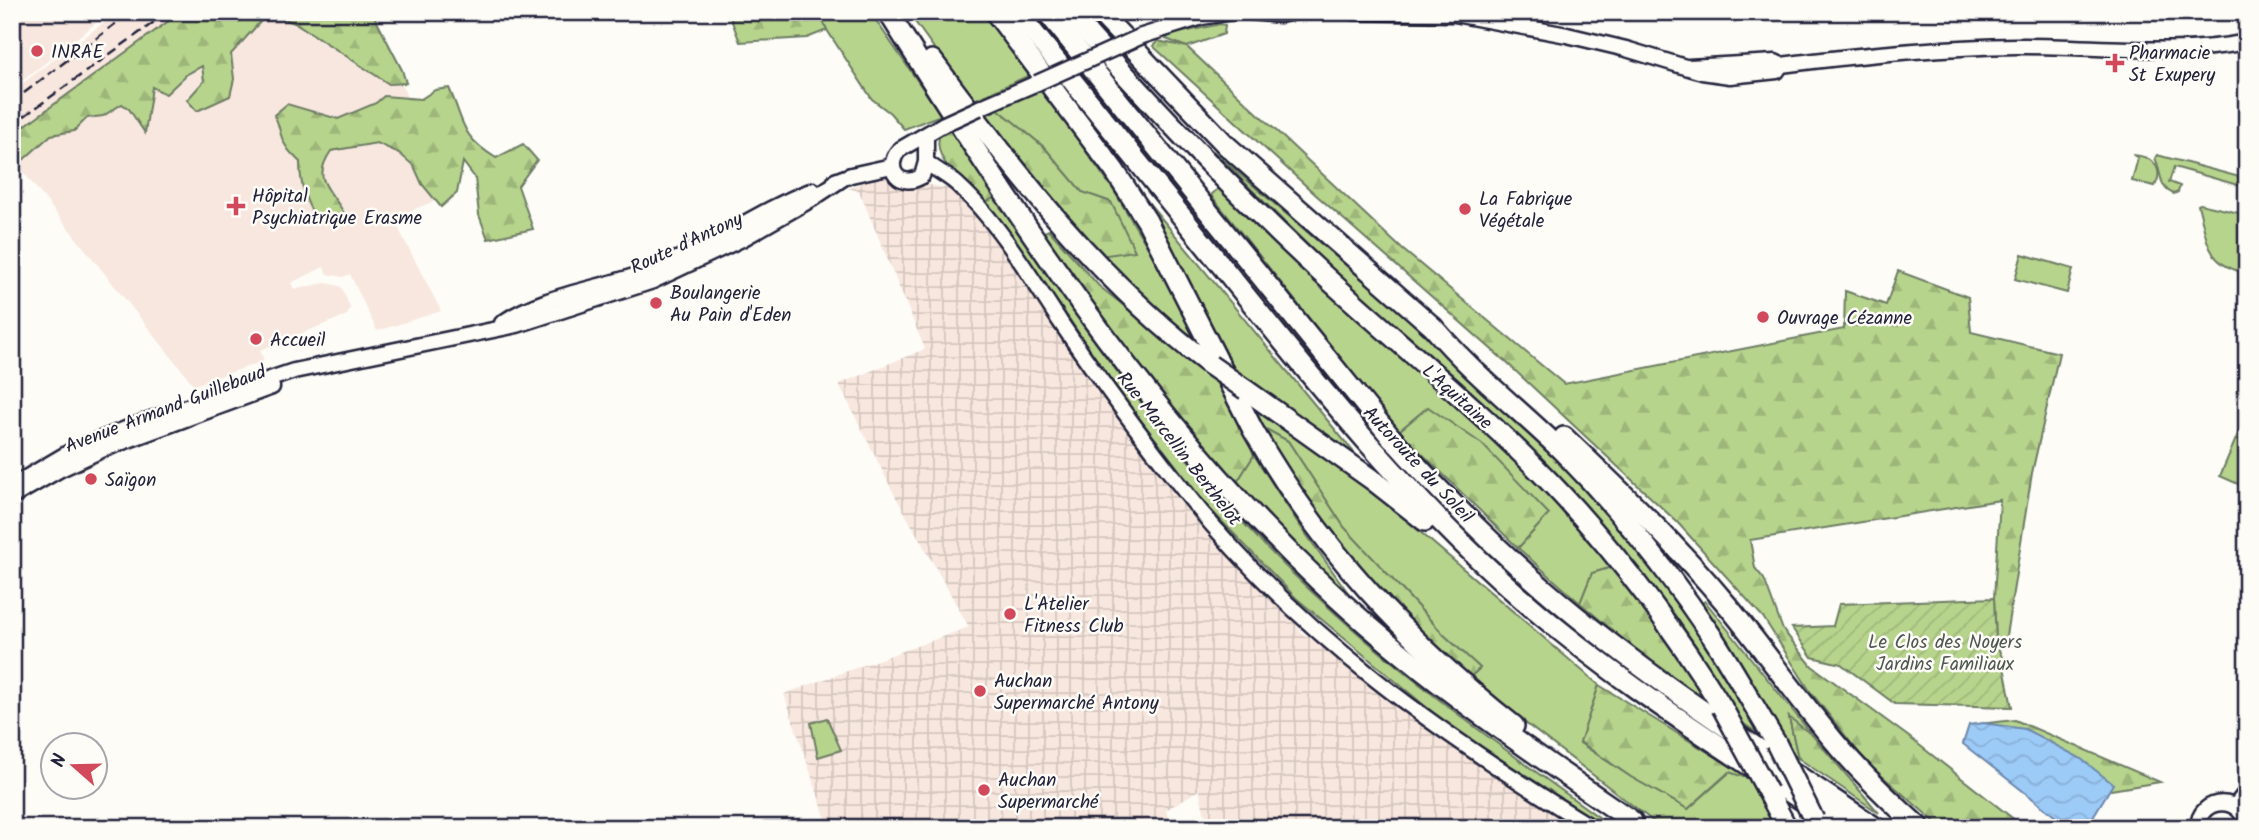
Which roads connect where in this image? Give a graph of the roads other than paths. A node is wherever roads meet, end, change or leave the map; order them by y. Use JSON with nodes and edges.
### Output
{"nodes":[{"id":1,"x":888,"y":12,"type":"edge"},
{"id":2,"x":894,"y":12,"type":"edge"},
{"id":3,"x":995,"y":12,"type":"edge"},
{"id":4,"x":1017,"y":12,"type":"edge"},
{"id":5,"x":1047,"y":12,"type":"edge"},
{"id":6,"x":1069,"y":12,"type":"edge"},
{"id":7,"x":1099,"y":12,"type":"edge"},
{"id":8,"x":1232,"y":12,"type":"edge"},
{"id":9,"x":1251,"y":12,"type":"edge"},
{"id":10,"x":1295,"y":12,"type":"edge"},
{"id":11,"x":1356,"y":12,"type":"edge"},
{"id":12,"x":1366,"y":13,"type":"edge"},
{"id":13,"x":1447,"y":13,"type":"edge"},
{"id":14,"x":2247,"y":43,"type":"edge"},
{"id":15,"x":926,"y":135,"type":"junction"},
{"id":16,"x":906,"y":147,"type":"junction"},
{"id":17,"x":924,"y":165,"type":"junction"},
{"id":18,"x":892,"y":166,"type":"junction"},
{"id":19,"x":1433,"y":327,"type":"junction"},
{"id":20,"x":370,"y":356,"type":"junction"},
{"id":21,"x":12,"y":486,"type":"edge"},
{"id":22,"x":12,"y":497,"type":"edge"},
{"id":23,"x":1500,"y":580,"type":"junction"},
{"id":24,"x":2247,"y":791,"type":"edge"},
{"id":25,"x":2235,"y":806,"type":"junction"},
{"id":26,"x":1636,"y":824,"type":"edge"},
{"id":27,"x":1816,"y":824,"type":"edge"},
{"id":28,"x":1593,"y":828,"type":"edge"},
{"id":29,"x":1787,"y":828,"type":"edge"},
{"id":30,"x":1844,"y":828,"type":"edge"},
{"id":31,"x":1876,"y":828,"type":"edge"},
{"id":32,"x":1920,"y":828,"type":"edge"},
{"id":33,"x":2198,"y":828,"type":"edge"},
{"id":34,"x":2245,"y":828,"type":"edge"}],
"edges":[{"from":1,"to":26,"type":"highway"},
{"from":2,"to":23,"type":"highway","bridge":true},
{"from":3,"to":26,"type":"highway"},
{"from":4,"to":23,"type":"highway","name":"Autoroute du Soleil"},
{"from":5,"to":31,"type":"highway","name":"Autoroute du Soleil"},
{"from":6,"to":29,"type":"highway","name":"L'Aquitaine","bridge":true},
{"from":7,"to":19,"type":"highway"},
{"from":8,"to":15,"type":"street","bridge":true},
{"from":9,"to":10,"type":"street"},
{"from":11,"to":12,"type":"street"},
{"from":12,"to":13,"type":"street"},
{"from":13,"to":14,"type":"street"},
{"from":15,"to":16,"type":"street"},
{"from":15,"to":17,"type":"street"},
{"from":16,"to":17,"type":"street"},
{"from":16,"to":18,"type":"street"},
{"from":17,"to":18,"type":"street"},
{"from":17,"to":28,"type":"street","name":"Rue Marcellin Berthelot"},
{"from":18,"to":20,"type":"street","name":"Route d'Antony"},
{"from":19,"to":27,"type":"highway","bridge":true},
{"from":19,"to":32,"type":"highway"},
{"from":20,"to":21,"type":"street","name":"Avenue Armand Guillebaud"},
{"from":20,"to":22,"type":"street","name":"Avenue Armand Guillebaud"},
{"from":23,"to":30,"type":"highway","name":"Autoroute du Soleil"},
{"from":24,"to":25,"type":"street"},
{"from":25,"to":33,"type":"street"},
{"from":25,"to":34,"type":"street"}]}
